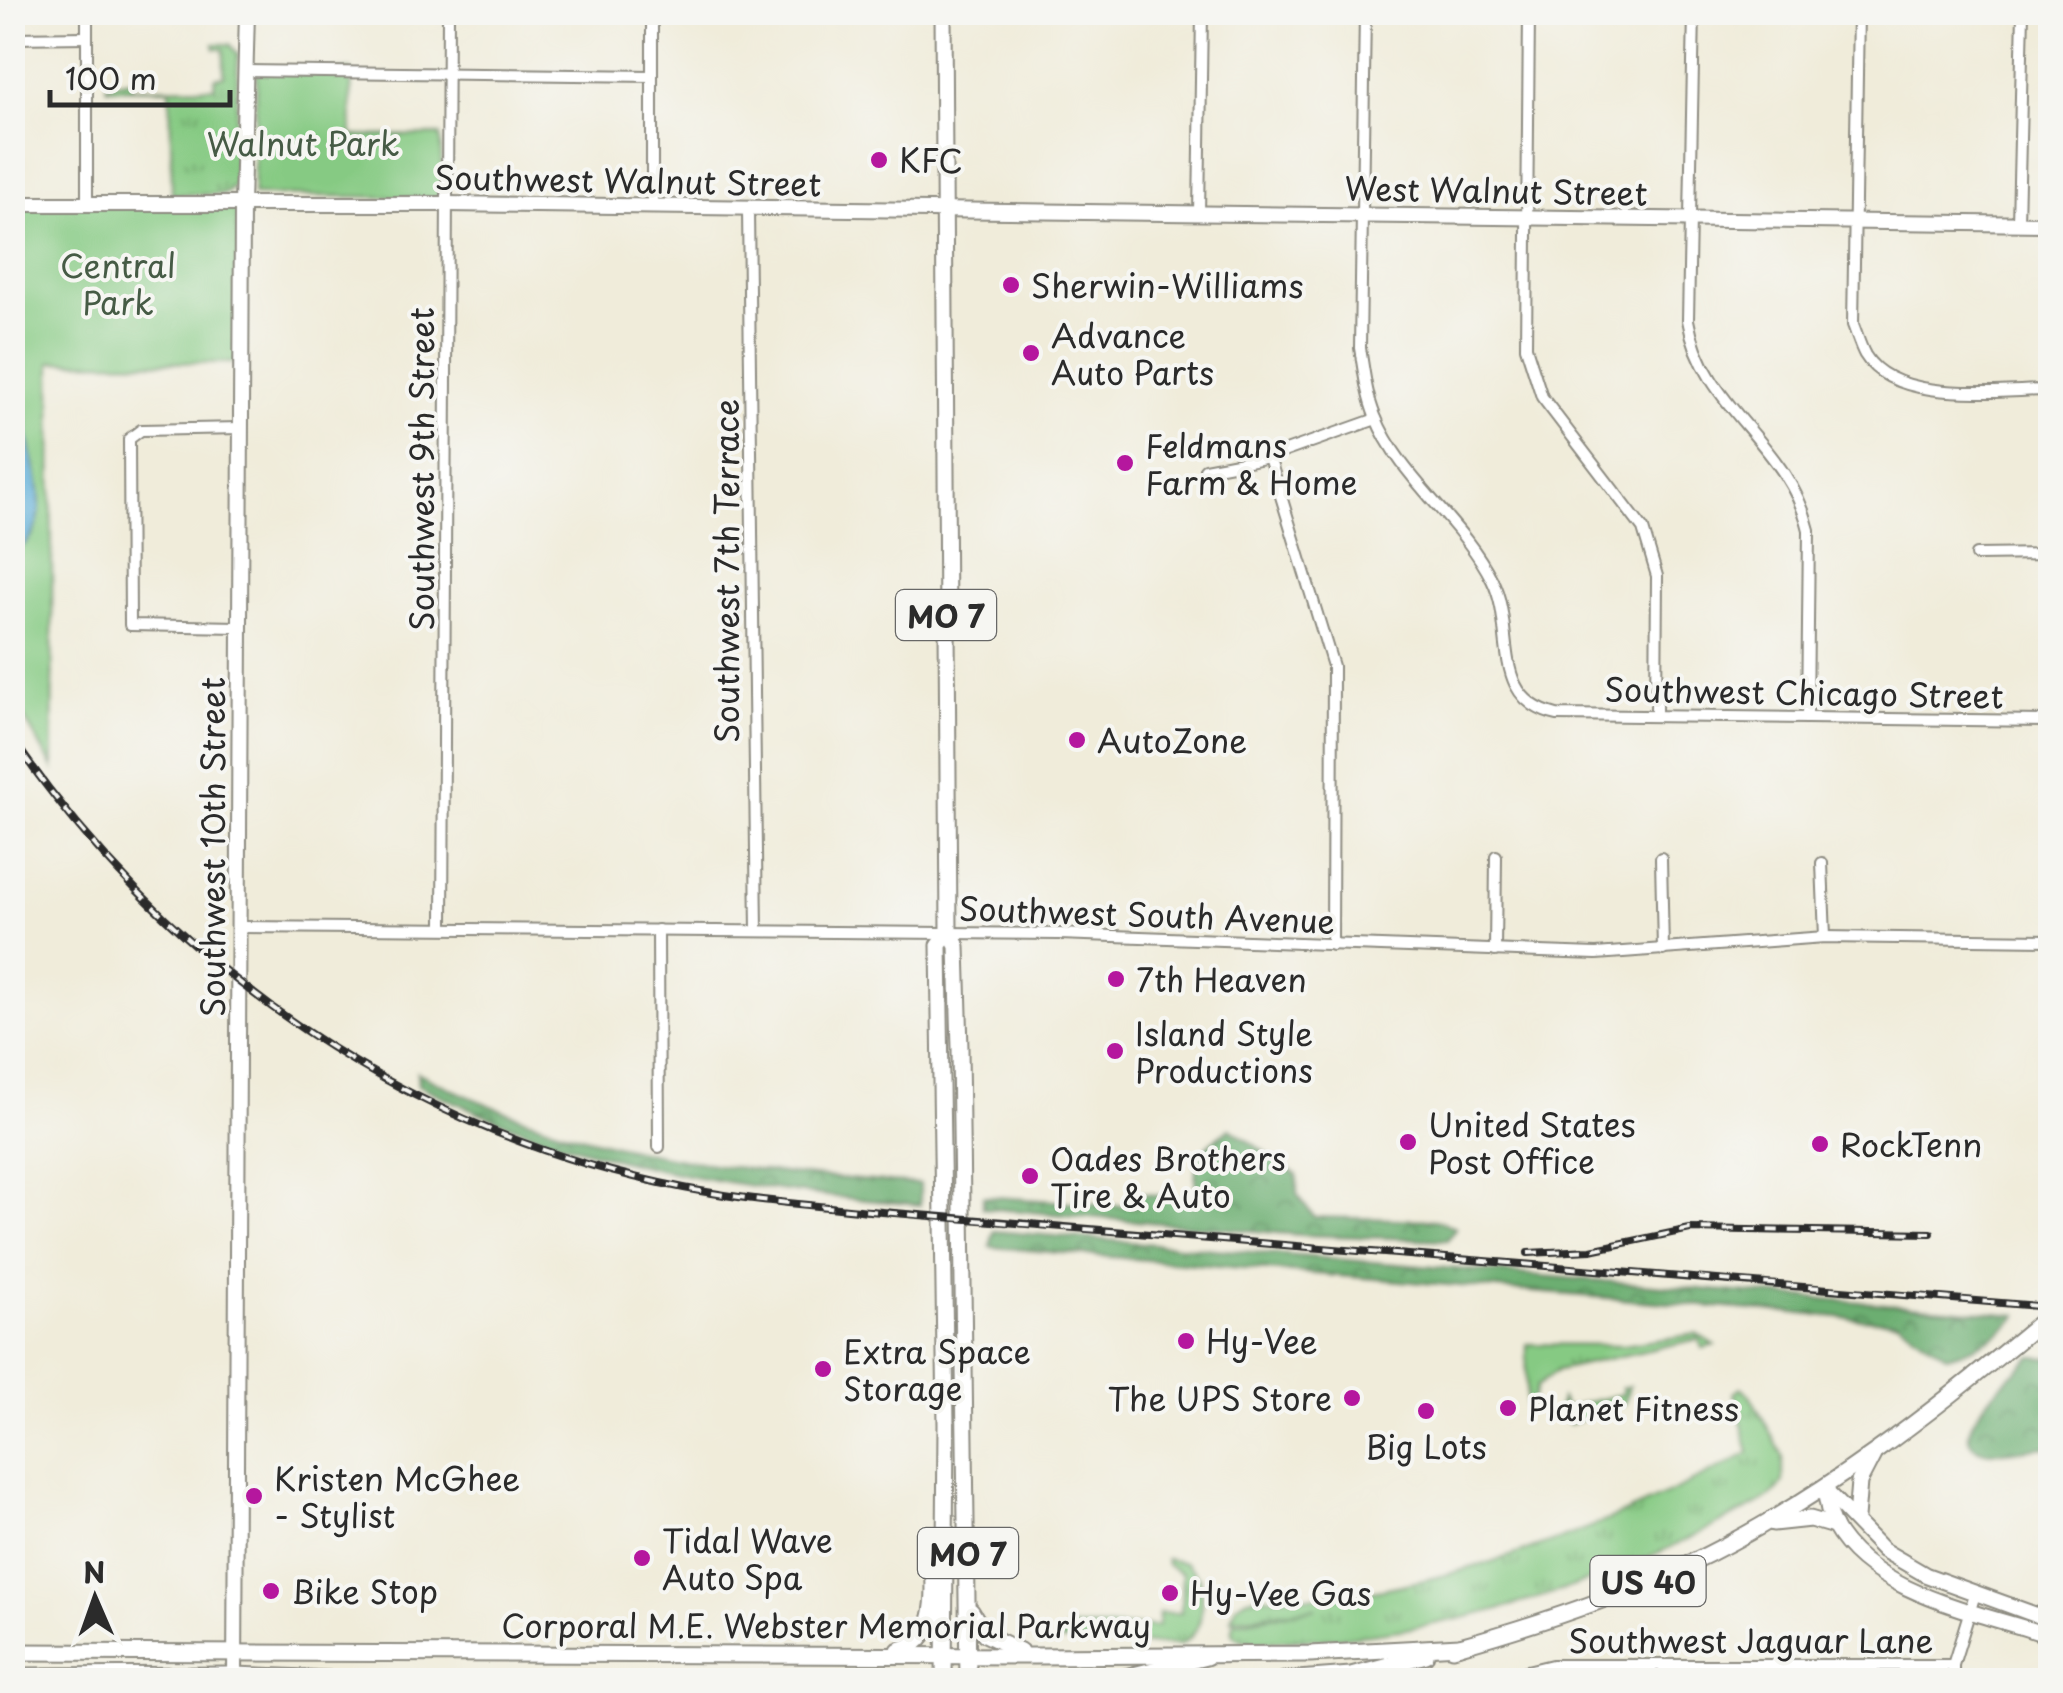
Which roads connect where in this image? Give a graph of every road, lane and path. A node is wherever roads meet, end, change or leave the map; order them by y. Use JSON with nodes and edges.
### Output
{"nodes":[{"id":1,"x":87,"y":12,"type":"edge"},
{"id":2,"x":246,"y":12,"type":"edge"},
{"id":3,"x":448,"y":12,"type":"edge"},
{"id":4,"x":652,"y":12,"type":"edge"},
{"id":5,"x":944,"y":12,"type":"edge"},
{"id":6,"x":1202,"y":12,"type":"edge"},
{"id":7,"x":1365,"y":12,"type":"edge"},
{"id":8,"x":1529,"y":12,"type":"edge"},
{"id":9,"x":1694,"y":12,"type":"edge"},
{"id":10,"x":1858,"y":12,"type":"edge"},
{"id":11,"x":2023,"y":12,"type":"edge"},
{"id":12,"x":12,"y":38,"type":"edge"},
{"id":13,"x":87,"y":38,"type":"junction"},
{"id":14,"x":447,"y":70,"type":"junction"},
{"id":15,"x":244,"y":71,"type":"junction"},
{"id":16,"x":652,"y":76,"type":"junction"},
{"id":17,"x":12,"y":204,"type":"edge"},
{"id":18,"x":87,"y":204,"type":"junction"},
{"id":19,"x":448,"y":204,"type":"junction"},
{"id":20,"x":242,"y":205,"type":"junction"},
{"id":21,"x":652,"y":208,"type":"junction"},
{"id":22,"x":748,"y":211,"type":"junction"},
{"id":23,"x":942,"y":213,"type":"junction"},
{"id":24,"x":1199,"y":214,"type":"junction"},
{"id":25,"x":1362,"y":217,"type":"junction"},
{"id":26,"x":1527,"y":218,"type":"junction"},
{"id":27,"x":1690,"y":220,"type":"junction"},
{"id":28,"x":1853,"y":222,"type":"junction"},
{"id":29,"x":2018,"y":223,"type":"junction"},
{"id":30,"x":2050,"y":224,"type":"edge"},
{"id":31,"x":2050,"y":390,"type":"edge"},
{"id":32,"x":1376,"y":419,"type":"junction"},
{"id":33,"x":241,"y":428,"type":"junction"},
{"id":34,"x":1269,"y":457,"type":"junction"},
{"id":35,"x":1205,"y":469,"type":"dead end"},
{"id":36,"x":1976,"y":554,"type":"dead end"},
{"id":37,"x":2050,"y":554,"type":"edge"},
{"id":38,"x":240,"y":627,"type":"junction"},
{"id":39,"x":1656,"y":714,"type":"junction"},
{"id":40,"x":1808,"y":718,"type":"junction"},
{"id":41,"x":2050,"y":721,"type":"edge"},
{"id":42,"x":1496,"y":856,"type":"dead end"},
{"id":43,"x":1661,"y":858,"type":"dead end"},
{"id":44,"x":1822,"y":863,"type":"dead end"},
{"id":45,"x":444,"y":926,"type":"junction"},
{"id":46,"x":240,"y":927,"type":"junction"},
{"id":47,"x":658,"y":930,"type":"junction"},
{"id":48,"x":757,"y":931,"type":"junction"},
{"id":49,"x":948,"y":932,"type":"junction"},
{"id":50,"x":1826,"y":937,"type":"junction"},
{"id":51,"x":2050,"y":940,"type":"edge"},
{"id":52,"x":1332,"y":945,"type":"junction"},
{"id":53,"x":1663,"y":950,"type":"junction"},
{"id":54,"x":1495,"y":951,"type":"junction"},
{"id":55,"x":659,"y":1147,"type":"dead end"},
{"id":56,"x":2050,"y":1314,"type":"edge"},
{"id":57,"x":1877,"y":1449,"type":"junction"},
{"id":58,"x":1824,"y":1488,"type":"junction"},
{"id":59,"x":1856,"y":1518,"type":"junction"},
{"id":60,"x":1834,"y":1526,"type":"junction"},
{"id":61,"x":1755,"y":1527,"type":"junction"},
{"id":62,"x":945,"y":1535,"type":"junction"},
{"id":63,"x":1975,"y":1594,"type":"junction"},
{"id":64,"x":968,"y":1605,"type":"junction"},
{"id":65,"x":1970,"y":1613,"type":"junction"},
{"id":66,"x":2050,"y":1620,"type":"edge"},
{"id":67,"x":2050,"y":1636,"type":"edge"},
{"id":68,"x":1460,"y":1646,"type":"junction"},
{"id":69,"x":236,"y":1651,"type":"junction"},
{"id":70,"x":12,"y":1652,"type":"edge"},
{"id":71,"x":82,"y":1652,"type":"junction"},
{"id":72,"x":1216,"y":1652,"type":"junction"},
{"id":73,"x":876,"y":1654,"type":"junction"},
{"id":74,"x":944,"y":1655,"type":"junction"},
{"id":75,"x":968,"y":1655,"type":"junction"},
{"id":76,"x":1034,"y":1656,"type":"junction"},
{"id":77,"x":1589,"y":1664,"type":"junction"},
{"id":78,"x":1953,"y":1665,"type":"junction"},
{"id":79,"x":12,"y":1676,"type":"edge"},
{"id":80,"x":85,"y":1676,"type":"junction"},
{"id":81,"x":178,"y":1678,"type":"edge"},
{"id":82,"x":236,"y":1678,"type":"edge"},
{"id":83,"x":274,"y":1679,"type":"edge"},
{"id":84,"x":351,"y":1680,"type":"edge"},
{"id":85,"x":944,"y":1680,"type":"edge"},
{"id":86,"x":968,"y":1680,"type":"edge"},
{"id":87,"x":1113,"y":1680,"type":"edge"},
{"id":88,"x":1284,"y":1680,"type":"edge"},
{"id":89,"x":1490,"y":1680,"type":"edge"},
{"id":90,"x":1589,"y":1680,"type":"edge"},
{"id":91,"x":1953,"y":1680,"type":"edge"}],
"edges":[{"from":1,"to":13,"type":"street"},
{"from":2,"to":15,"type":"street","name":"Southwest 10th Street"},
{"from":3,"to":14,"type":"street","name":"Southwest 9th Street"},
{"from":4,"to":16,"type":"street"},
{"from":5,"to":23,"type":"main road","number":"MO 7"},
{"from":6,"to":24,"type":"street"},
{"from":7,"to":25,"type":"street"},
{"from":8,"to":26,"type":"street"},
{"from":9,"to":27,"type":"street"},
{"from":10,"to":28,"type":"street"},
{"from":11,"to":29,"type":"street"},
{"from":12,"to":13,"type":"street"},
{"from":13,"to":18,"type":"street"},
{"from":14,"to":15,"type":"street"},
{"from":14,"to":16,"type":"street"},
{"from":14,"to":19,"type":"street","name":"Southwest 9th Street"},
{"from":15,"to":20,"type":"street","name":"Southwest 10th Street"},
{"from":16,"to":21,"type":"street"},
{"from":17,"to":18,"type":"street","name":"Southwest Walnut Street"},
{"from":18,"to":20,"type":"street","name":"Southwest Walnut Street"},
{"from":19,"to":20,"type":"street","name":"Southwest Walnut Street"},
{"from":19,"to":21,"type":"street","name":"Southwest Walnut Street"},
{"from":19,"to":45,"type":"street","name":"Southwest 9th Street"},
{"from":20,"to":33,"type":"street","name":"Southwest 10th Street"},
{"from":21,"to":22,"type":"street","name":"Southwest Walnut Street"},
{"from":22,"to":23,"type":"street","name":"Southwest Walnut Street"},
{"from":22,"to":48,"type":"street","name":"Southwest 7th Terrace"},
{"from":23,"to":24,"type":"street","name":"West Walnut Street"},
{"from":23,"to":49,"type":"main road","number":"MO 7"},
{"from":24,"to":25,"type":"street","name":"West Walnut Street"},
{"from":25,"to":26,"type":"street","name":"West Walnut Street"},
{"from":25,"to":32,"type":"street"},
{"from":26,"to":27,"type":"street","name":"West Walnut Street"},
{"from":26,"to":39,"type":"street"},
{"from":27,"to":28,"type":"street","name":"West Walnut Street"},
{"from":27,"to":40,"type":"street"},
{"from":28,"to":29,"type":"street","name":"West Walnut Street"},
{"from":28,"to":31,"type":"street"},
{"from":29,"to":30,"type":"street","name":"West Walnut Street"},
{"from":32,"to":34,"type":"street"},
{"from":32,"to":39,"type":"street","name":"Southwest Chicago Street"},
{"from":33,"to":38,"type":"street","name":"Southwest 10th Street"},
{"from":33,"to":38,"type":"street"},
{"from":34,"to":35,"type":"street"},
{"from":34,"to":52,"type":"street"},
{"from":36,"to":37,"type":"street"},
{"from":38,"to":46,"type":"street","name":"Southwest 10th Street"},
{"from":39,"to":40,"type":"street","name":"Southwest Chicago Street"},
{"from":40,"to":41,"type":"street","name":"Southwest Chicago Street"},
{"from":42,"to":54,"type":"street"},
{"from":43,"to":53,"type":"street"},
{"from":44,"to":50,"type":"street"},
{"from":45,"to":46,"type":"street","name":"Southwest South Avenue"},
{"from":45,"to":47,"type":"street","name":"Southwest South Avenue"},
{"from":46,"to":69,"type":"street","name":"Southwest 10th Street"},
{"from":47,"to":48,"type":"street","name":"Southwest South Avenue"},
{"from":47,"to":55,"type":"street"},
{"from":48,"to":49,"type":"street","name":"Southwest South Avenue"},
{"from":49,"to":52,"type":"street","name":"Southwest South Avenue"},
{"from":49,"to":62,"type":"main road","number":"MO 7"},
{"from":49,"to":64,"type":"main road","number":"MO 7"},
{"from":50,"to":51,"type":"street","name":"Southwest South Avenue"},
{"from":50,"to":53,"type":"street","name":"Southwest South Avenue"},
{"from":52,"to":54,"type":"street","name":"Southwest South Avenue"},
{"from":53,"to":54,"type":"street","name":"Southwest South Avenue"},
{"from":56,"to":57,"type":"main road","number":"US 40"},
{"from":57,"to":58,"type":"main road","number":"US 40"},
{"from":57,"to":59,"type":"main road"},
{"from":58,"to":59,"type":"street"},
{"from":58,"to":60,"type":"street"},
{"from":58,"to":61,"type":"main road","number":"US 40"},
{"from":59,"to":63,"type":"street"},
{"from":60,"to":61,"type":"main road"},
{"from":60,"to":65,"type":"street"},
{"from":61,"to":68,"type":"main road","number":"US 40"},
{"from":62,"to":73,"type":"main road"},
{"from":62,"to":74,"type":"main road","number":"MO 7"},
{"from":63,"to":65,"type":"street"},
{"from":63,"to":66,"type":"street"},
{"from":64,"to":75,"type":"main road","number":"MO 7"},
{"from":64,"to":76,"type":"main road"},
{"from":65,"to":67,"type":"street"},
{"from":65,"to":78,"type":"street"},
{"from":68,"to":72,"type":"main road","name":"Corporal M.E. Webster Memorial Parkway","number":"US 40"},
{"from":68,"to":88,"type":"main road","number":"US 40"},
{"from":69,"to":71,"type":"main road","name":"Corporal M.E. Webster Memorial Parkway","number":"US 40"},
{"from":69,"to":73,"type":"main road","name":"Corporal M.E. Webster Memorial Parkway","number":"US 40"},
{"from":69,"to":82,"type":"street","name":"Southwest 10th Street"},
{"from":70,"to":71,"type":"main road","name":"Corporal M.E. Webster Memorial Parkway","number":"US 40"},
{"from":71,"to":80,"type":"main road"},
{"from":72,"to":76,"type":"main road","name":"Corporal M.E. Webster Memorial Parkway","number":"US 40"},
{"from":72,"to":87,"type":"main road"},
{"from":73,"to":74,"type":"main road","name":"Corporal M.E. Webster Memorial Parkway","number":"US 40"},
{"from":74,"to":75,"type":"main road","name":"Corporal M.E. Webster Memorial Parkway","number":"US 40"},
{"from":74,"to":85,"type":"main road","number":"MO 7"},
{"from":75,"to":76,"type":"main road","name":"Corporal M.E. Webster Memorial Parkway","number":"US 40"},
{"from":75,"to":86,"type":"main road","number":"MO 7"},
{"from":77,"to":78,"type":"street","name":"Southwest Jaguar Lane"},
{"from":77,"to":89,"type":"street","name":"Southwest Jaguar Lane"},
{"from":77,"to":90,"type":"street"},
{"from":78,"to":91,"type":"street"},
{"from":79,"to":80,"type":"main road"},
{"from":80,"to":81,"type":"main road"},
{"from":81,"to":82,"type":"main road"},
{"from":82,"to":83,"type":"main road"},
{"from":83,"to":84,"type":"main road"}]}
